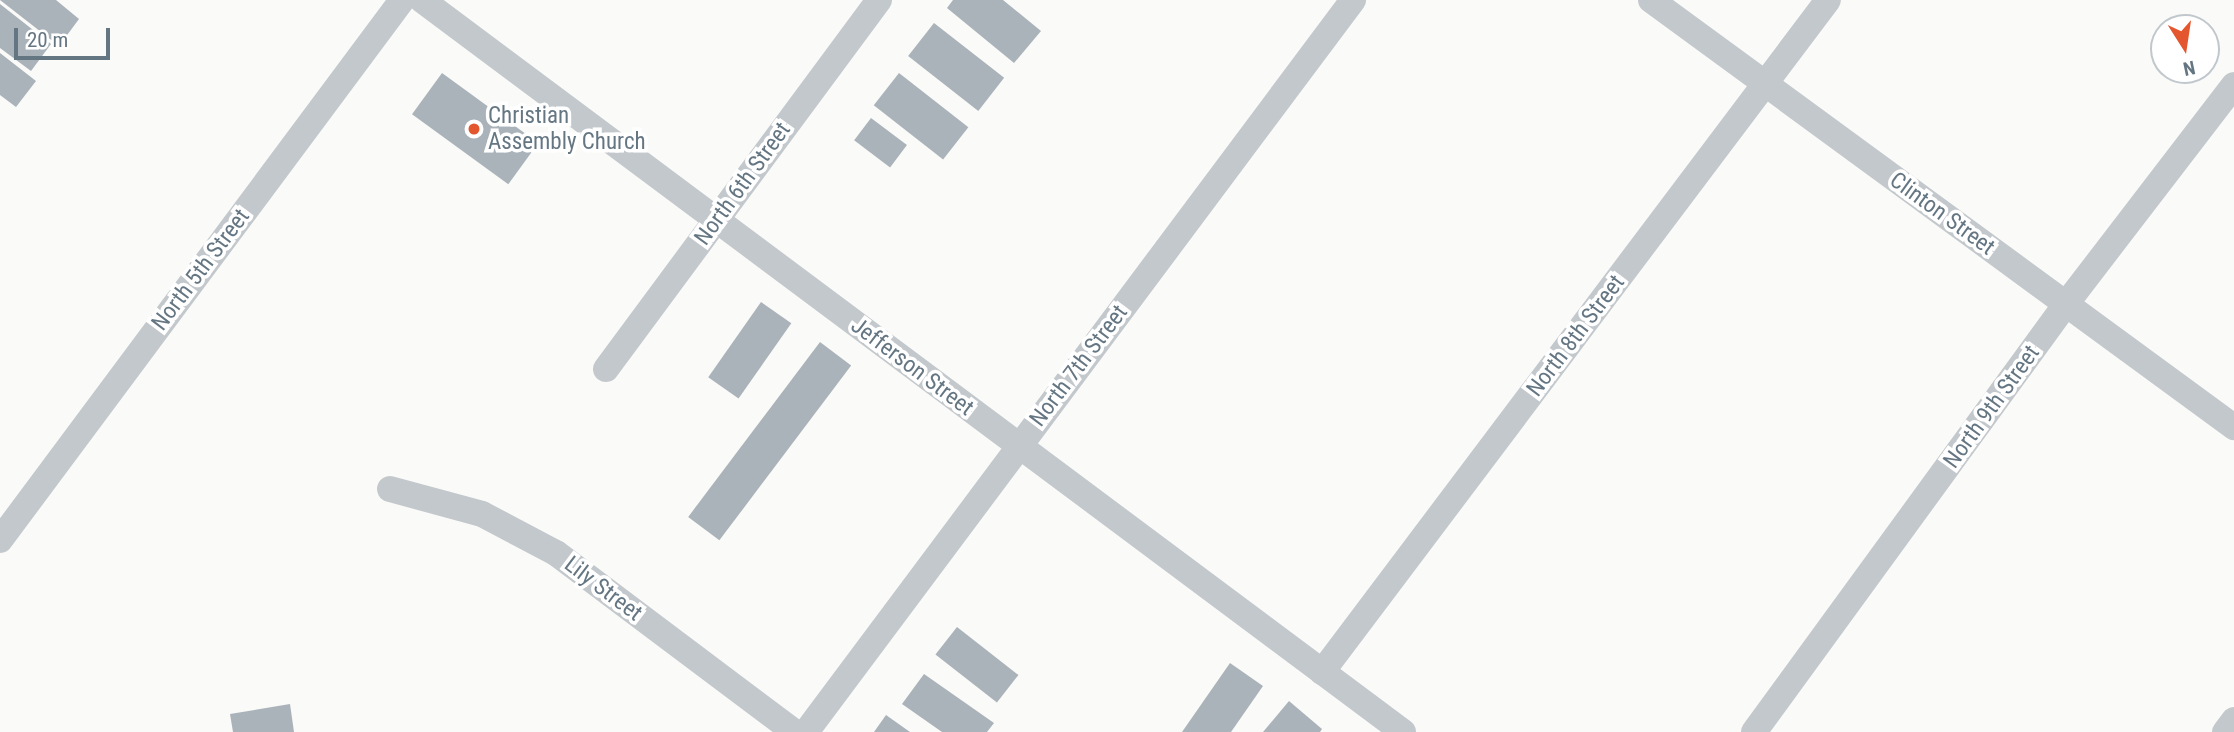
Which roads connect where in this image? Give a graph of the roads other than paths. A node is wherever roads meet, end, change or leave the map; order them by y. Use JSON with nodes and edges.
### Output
{"nodes":[{"id":1,"x":402,"y":0,"type":"edge"},
{"id":2,"x":422,"y":0,"type":"edge"},
{"id":3,"x":879,"y":0,"type":"edge"},
{"id":4,"x":1353,"y":0,"type":"edge"},
{"id":5,"x":1651,"y":0,"type":"edge"},
{"id":6,"x":1828,"y":0,"type":"edge"},
{"id":7,"x":1765,"y":84,"type":"junction"},
{"id":8,"x":2234,"y":85,"type":"edge"},
{"id":9,"x":716,"y":221,"type":"junction"},
{"id":10,"x":2066,"y":304,"type":"junction"},
{"id":11,"x":606,"y":369,"type":"dead end"},
{"id":12,"x":2234,"y":427,"type":"edge"},
{"id":13,"x":1019,"y":446,"type":"junction"},
{"id":14,"x":390,"y":489,"type":"dead end"},
{"id":15,"x":0,"y":540,"type":"edge"},
{"id":16,"x":1322,"y":672,"type":"junction"},
{"id":17,"x":2234,"y":720,"type":"edge"},
{"id":18,"x":794,"y":732,"type":"edge"},
{"id":19,"x":806,"y":732,"type":"edge"},
{"id":20,"x":1404,"y":732,"type":"edge"},
{"id":21,"x":1754,"y":732,"type":"edge"},
{"id":22,"x":2225,"y":732,"type":"edge"}],
"edges":[{"from":1,"to":15,"type":"street","name":"North 5th Street"},
{"from":2,"to":9,"type":"street","name":"Jefferson Street"},
{"from":3,"to":9,"type":"street","name":"North 6th Street"},
{"from":4,"to":13,"type":"street","name":"North 7th Street"},
{"from":5,"to":7,"type":"street","name":"Clinton Street"},
{"from":6,"to":7,"type":"street","name":"North 8th Street"},
{"from":7,"to":10,"type":"street","name":"Clinton Street"},
{"from":7,"to":16,"type":"street","name":"North 8th Street"},
{"from":8,"to":10,"type":"street","name":"North 9th Street"},
{"from":9,"to":11,"type":"street","name":"North 6th Street"},
{"from":9,"to":13,"type":"street","name":"Jefferson Street"},
{"from":10,"to":12,"type":"street","name":"Clinton Street"},
{"from":10,"to":21,"type":"street","name":"North 9th Street"},
{"from":13,"to":16,"type":"street","name":"Jefferson Street"},
{"from":13,"to":19,"type":"street","name":"North 7th Street"},
{"from":14,"to":18,"type":"street","name":"Lily Street"},
{"from":16,"to":20,"type":"street","name":"Jefferson Street"},
{"from":17,"to":22,"type":"street"}]}
